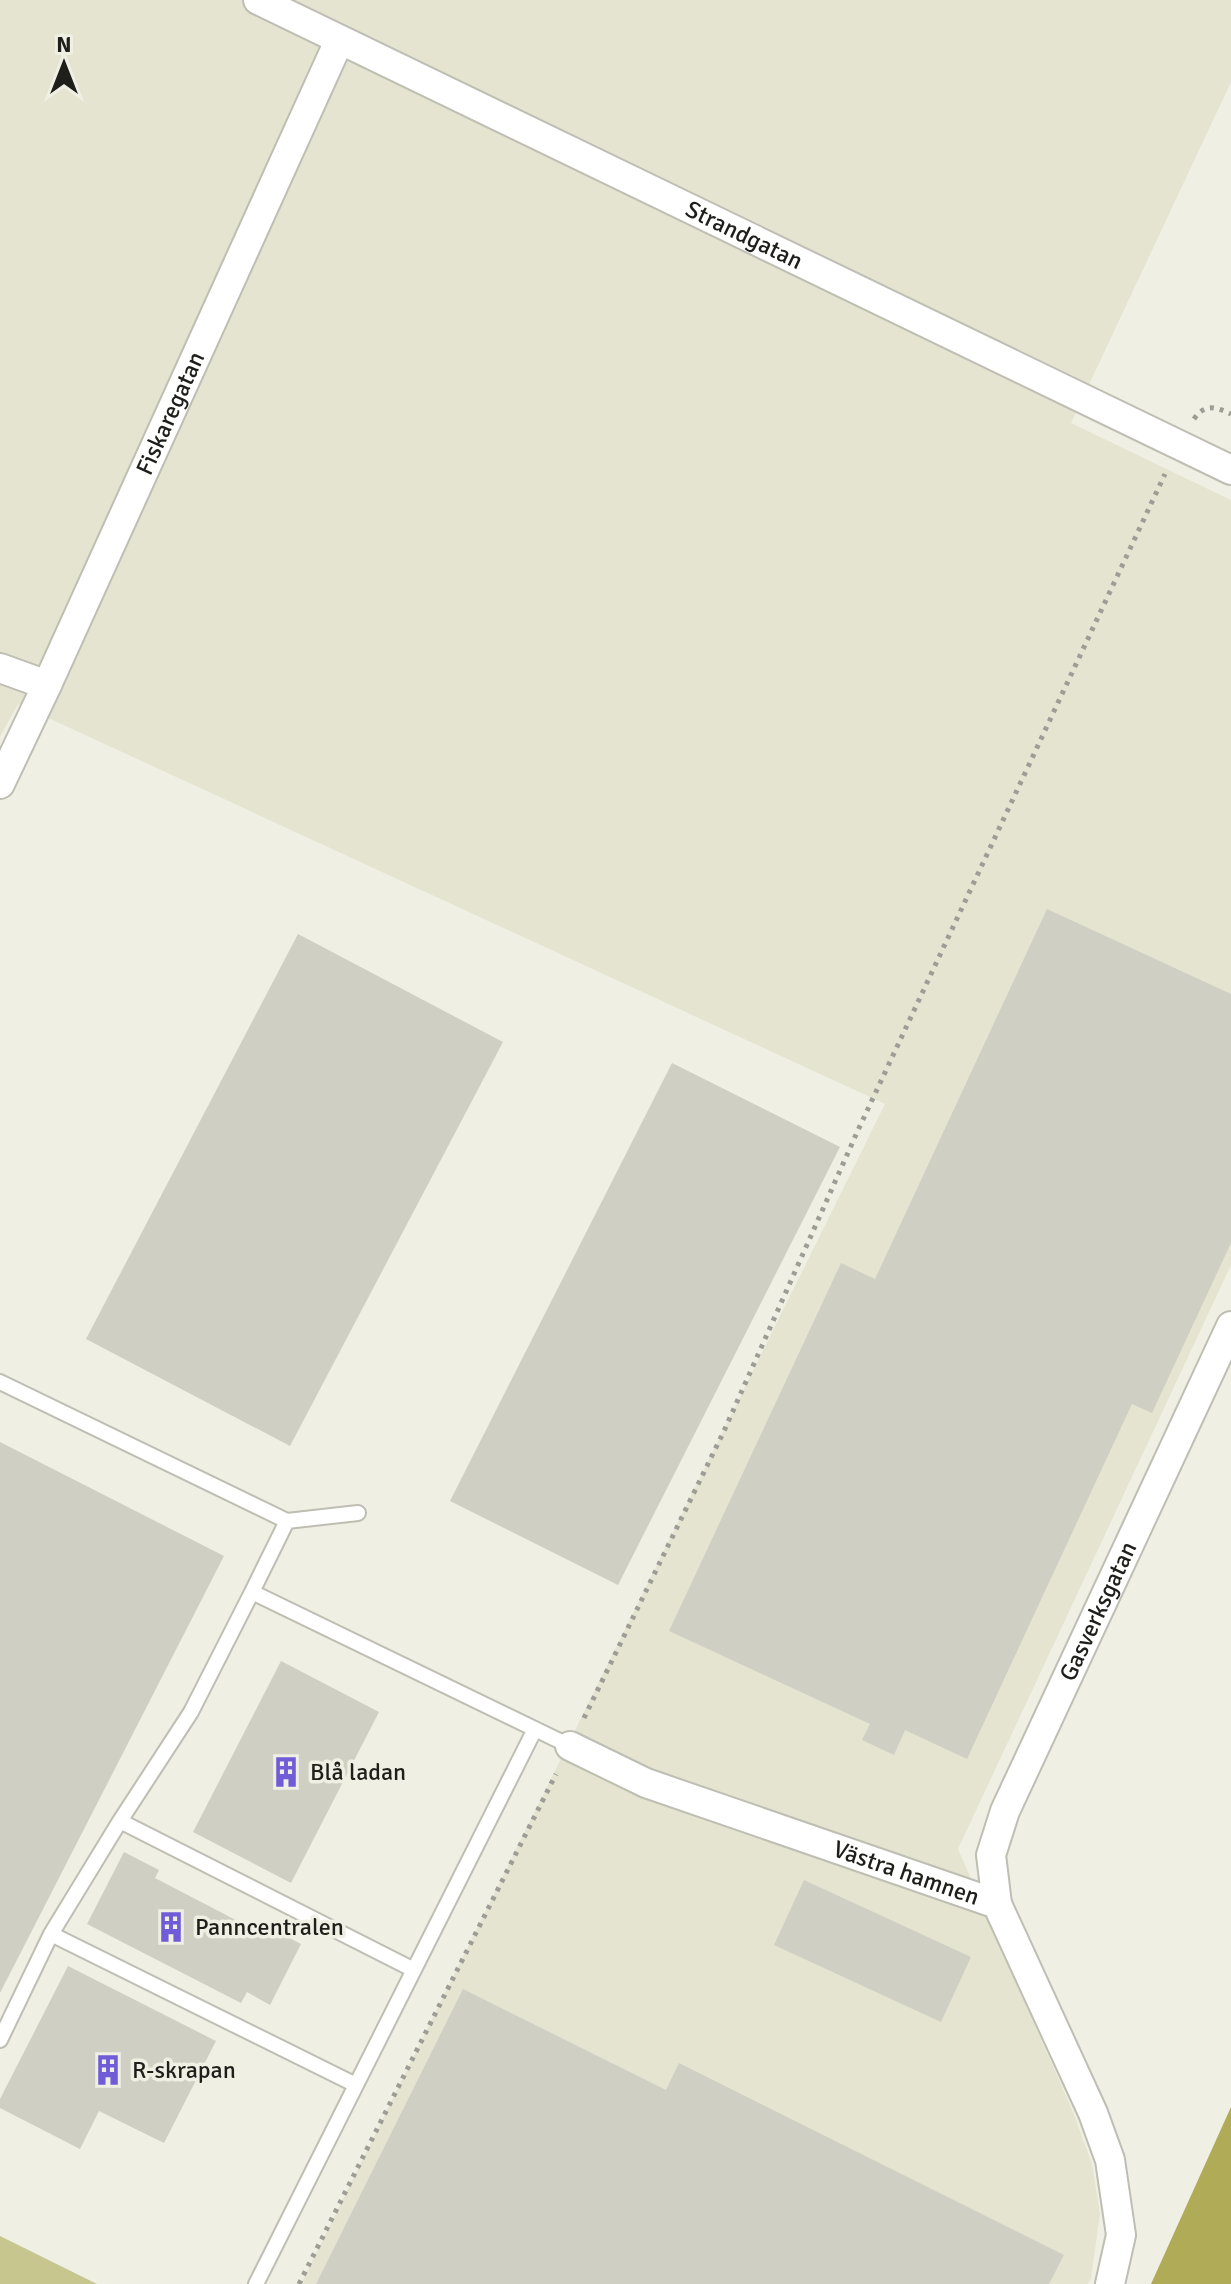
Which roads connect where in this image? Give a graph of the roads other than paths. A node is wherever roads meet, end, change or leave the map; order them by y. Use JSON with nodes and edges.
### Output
{"nodes":[{"id":1,"x":258,"y":0,"type":"edge"},
{"id":2,"x":339,"y":41,"type":"junction"},
{"id":3,"x":1231,"y":470,"type":"edge"},
{"id":4,"x":0,"y":668,"type":"edge"},
{"id":5,"x":47,"y":685,"type":"junction"},
{"id":6,"x":0,"y":784,"type":"edge"},
{"id":7,"x":1231,"y":1326,"type":"edge"},
{"id":8,"x":0,"y":1382,"type":"edge"},
{"id":9,"x":358,"y":1513,"type":"dead end"},
{"id":10,"x":287,"y":1521,"type":"junction"},
{"id":11,"x":252,"y":1592,"type":"junction"},
{"id":12,"x":535,"y":1729,"type":"junction"},
{"id":13,"x":570,"y":1746,"type":"joint"},
{"id":14,"x":120,"y":1821,"type":"junction"},
{"id":15,"x":997,"y":1904,"type":"junction"},
{"id":16,"x":51,"y":1934,"type":"junction"},
{"id":17,"x":414,"y":1970,"type":"junction"},
{"id":18,"x":0,"y":2040,"type":"edge"},
{"id":19,"x":356,"y":2085,"type":"junction"},
{"id":20,"x":256,"y":2284,"type":"edge"},
{"id":21,"x":1110,"y":2284,"type":"edge"}],
"edges":[{"from":1,"to":2,"type":"street","name":"Strandgatan"},
{"from":2,"to":3,"type":"street","name":"Strandgatan"},
{"from":2,"to":5,"type":"street","name":"Fiskaregatan"},
{"from":4,"to":5,"type":"street"},
{"from":5,"to":6,"type":"street","name":"Fiskaregatan"},
{"from":7,"to":15,"type":"street","name":"Gasverksgatan"},
{"from":8,"to":10,"type":"lane"},
{"from":9,"to":10,"type":"lane"},
{"from":10,"to":11,"type":"lane"},
{"from":11,"to":12,"type":"lane"},
{"from":11,"to":14,"type":"lane"},
{"from":12,"to":13,"type":"lane"},
{"from":12,"to":17,"type":"lane"},
{"from":13,"to":15,"type":"street","name":"Västra hamnen"},
{"from":14,"to":16,"type":"lane"},
{"from":14,"to":17,"type":"lane"},
{"from":15,"to":21,"type":"street","name":"Västra hamnen"},
{"from":16,"to":18,"type":"lane"},
{"from":16,"to":19,"type":"lane"},
{"from":17,"to":19,"type":"lane"},
{"from":19,"to":20,"type":"lane"}]}
